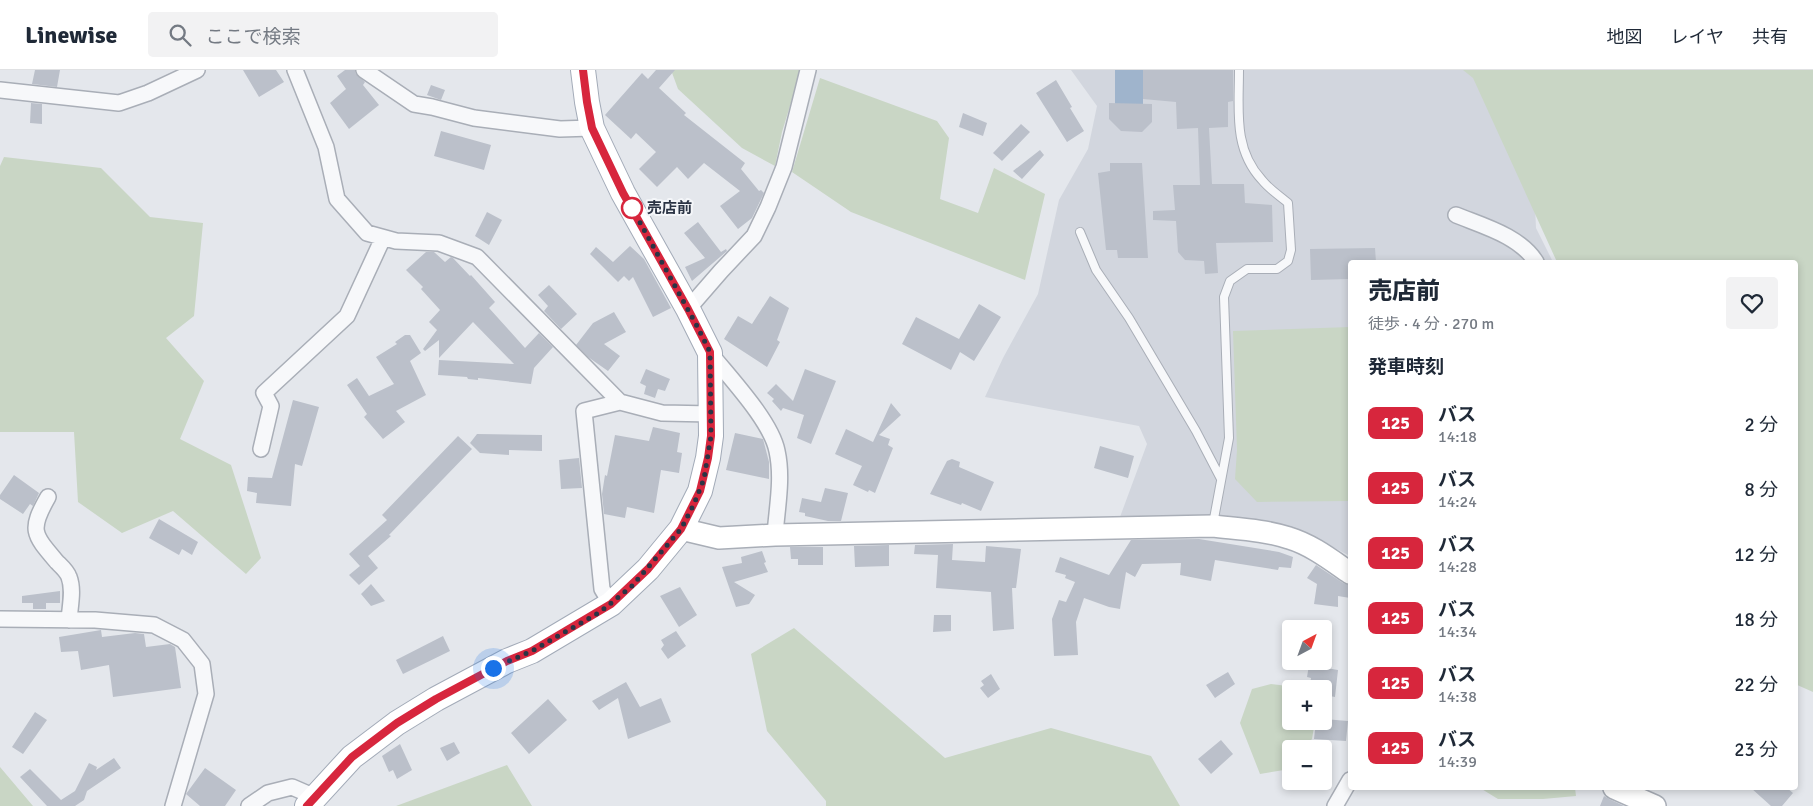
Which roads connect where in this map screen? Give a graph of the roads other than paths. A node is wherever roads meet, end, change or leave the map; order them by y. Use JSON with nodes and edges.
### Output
{"nodes":[{"id":1,"x":198,"y":70,"type":"edge"},
{"id":2,"x":295,"y":70,"type":"edge"},
{"id":3,"x":364,"y":70,"type":"edge"},
{"id":4,"x":583,"y":70,"type":"edge"},
{"id":5,"x":808,"y":70,"type":"edge"},
{"id":6,"x":1239,"y":70,"type":"edge"},
{"id":7,"x":0,"y":90,"type":"edge"},
{"id":8,"x":592,"y":128,"type":"junction"},
{"id":9,"x":1456,"y":215,"type":"dead end"},
{"id":10,"x":1080,"y":232,"type":"dead end"},
{"id":11,"x":383,"y":238,"type":"junction"},
{"id":12,"x":1535,"y":260,"type":"edge"},
{"id":13,"x":688,"y":309,"type":"junction"},
{"id":14,"x":710,"y":352,"type":"junction"},
{"id":15,"x":620,"y":402,"type":"junction"},
{"id":16,"x":712,"y":414,"type":"junction"},
{"id":17,"x":261,"y":450,"type":"dead end"},
{"id":18,"x":1221,"y":479,"type":"junction"},
{"id":19,"x":48,"y":497,"type":"dead end"},
{"id":20,"x":1212,"y":526,"type":"junction"},
{"id":21,"x":681,"y":529,"type":"junction"},
{"id":22,"x":775,"y":535,"type":"junction"},
{"id":23,"x":1348,"y":572,"type":"edge"},
{"id":24,"x":611,"y":604,"type":"junction"},
{"id":25,"x":0,"y":618,"type":"edge"},
{"id":26,"x":69,"y":620,"type":"junction"},
{"id":27,"x":1348,"y":783,"type":"edge"},
{"id":28,"x":1619,"y":790,"type":"edge"},
{"id":29,"x":311,"y":802,"type":"edge"},
{"id":30,"x":173,"y":806,"type":"edge"},
{"id":31,"x":249,"y":806,"type":"edge"},
{"id":32,"x":1335,"y":806,"type":"edge"},
{"id":33,"x":1655,"y":806,"type":"edge"}],
"edges":[{"from":1,"to":7,"type":"street"},
{"from":2,"to":11,"type":"street"},
{"from":3,"to":8,"type":"street"},
{"from":4,"to":8,"type":"main road"},
{"from":5,"to":13,"type":"street"},
{"from":6,"to":18,"type":"lane"},
{"from":8,"to":13,"type":"main road"},
{"from":9,"to":12,"type":"street"},
{"from":10,"to":18,"type":"lane"},
{"from":11,"to":15,"type":"street"},
{"from":11,"to":17,"type":"street"},
{"from":13,"to":14,"type":"main road"},
{"from":14,"to":16,"type":"main road"},
{"from":14,"to":22,"type":"street"},
{"from":15,"to":16,"type":"street"},
{"from":15,"to":24,"type":"street"},
{"from":16,"to":21,"type":"main road"},
{"from":18,"to":20,"type":"lane"},
{"from":19,"to":26,"type":"street"},
{"from":20,"to":22,"type":"street"},
{"from":20,"to":23,"type":"street"},
{"from":21,"to":22,"type":"street"},
{"from":21,"to":24,"type":"main road"},
{"from":24,"to":29,"type":"main road"},
{"from":25,"to":26,"type":"street"},
{"from":26,"to":30,"type":"street"},
{"from":27,"to":32,"type":"street"},
{"from":28,"to":33,"type":"street"},
{"from":29,"to":31,"type":"street"}]}
